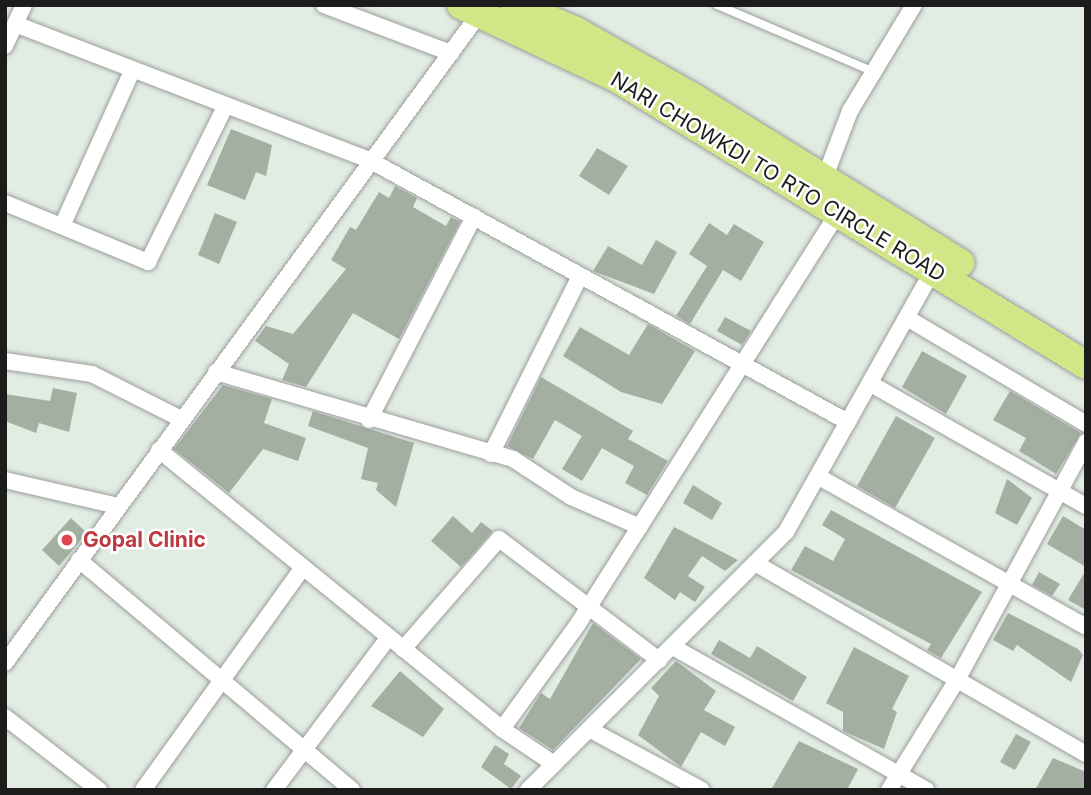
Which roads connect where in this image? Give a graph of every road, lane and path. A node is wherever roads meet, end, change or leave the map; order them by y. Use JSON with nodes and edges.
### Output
{"nodes":[{"id":1,"x":24,"y":5,"type":"edge"},
{"id":2,"x":324,"y":5,"type":"edge"},
{"id":3,"x":515,"y":5,"type":"edge"},
{"id":4,"x":717,"y":5,"type":"edge"},
{"id":5,"x":914,"y":5,"type":"edge"},
{"id":6,"x":476,"y":8,"type":"edge"},
{"id":7,"x":15,"y":24,"type":"junction"},
{"id":8,"x":5,"y":46,"type":"edge"},
{"id":9,"x":451,"y":53,"type":"junction"},
{"id":10,"x":133,"y":69,"type":"junction"},
{"id":11,"x":874,"y":72,"type":"junction"},
{"id":12,"x":226,"y":105,"type":"junction"},
{"id":13,"x":371,"y":161,"type":"junction"},
{"id":14,"x":825,"y":177,"type":"junction"},
{"id":15,"x":5,"y":203,"type":"edge"},
{"id":16,"x":839,"y":211,"type":"junction"},
{"id":17,"x":474,"y":217,"type":"junction"},
{"id":18,"x":62,"y":226,"type":"junction"},
{"id":19,"x":939,"y":261,"type":"junction"},
{"id":20,"x":580,"y":276,"type":"junction"},
{"id":21,"x":907,"y":318,"type":"junction"},
{"id":22,"x":1086,"y":344,"type":"edge"},
{"id":23,"x":5,"y":361,"type":"edge"},
{"id":24,"x":741,"y":365,"type":"junction"},
{"id":25,"x":1086,"y":365,"type":"edge"},
{"id":26,"x":216,"y":372,"type":"junction"},
{"id":27,"x":871,"y":384,"type":"junction"},
{"id":28,"x":181,"y":419,"type":"junction"},
{"id":29,"x":369,"y":420,"type":"junction"},
{"id":30,"x":848,"y":422,"type":"junction"},
{"id":31,"x":1086,"y":424,"type":"edge"},
{"id":32,"x":1086,"y":442,"type":"edge"},
{"id":33,"x":159,"y":450,"type":"junction"},
{"id":34,"x":491,"y":454,"type":"junction"},
{"id":35,"x":818,"y":477,"type":"junction"},
{"id":36,"x":5,"y":480,"type":"edge"},
{"id":37,"x":1059,"y":490,"type":"junction"},
{"id":38,"x":118,"y":506,"type":"junction"},
{"id":39,"x":1086,"y":506,"type":"edge"},
{"id":40,"x":640,"y":527,"type":"junction"},
{"id":41,"x":79,"y":560,"type":"junction"},
{"id":42,"x":755,"y":564,"type":"junction"},
{"id":43,"x":303,"y":567,"type":"junction"},
{"id":44,"x":1006,"y":582,"type":"junction"},
{"id":45,"x":587,"y":610,"type":"junction"},
{"id":46,"x":1086,"y":627,"type":"edge"},
{"id":47,"x":389,"y":637,"type":"junction"},
{"id":48,"x":673,"y":647,"type":"junction"},
{"id":49,"x":403,"y":649,"type":"junction"},
{"id":50,"x":659,"y":660,"type":"junction"},
{"id":51,"x":5,"y":663,"type":"edge"},
{"id":52,"x":221,"y":679,"type":"junction"},
{"id":53,"x":957,"y":680,"type":"junction"},
{"id":54,"x":5,"y":717,"type":"edge"},
{"id":55,"x":502,"y":729,"type":"junction"},
{"id":56,"x":589,"y":729,"type":"junction"},
{"id":57,"x":303,"y":749,"type":"junction"},
{"id":58,"x":1086,"y":754,"type":"edge"},
{"id":59,"x":554,"y":765,"type":"junction"},
{"id":60,"x":898,"y":773,"type":"junction"},
{"id":61,"x":99,"y":790,"type":"edge"},
{"id":62,"x":143,"y":790,"type":"edge"},
{"id":63,"x":274,"y":790,"type":"edge"},
{"id":64,"x":352,"y":790,"type":"edge"},
{"id":65,"x":528,"y":790,"type":"edge"},
{"id":66,"x":702,"y":790,"type":"edge"},
{"id":67,"x":888,"y":790,"type":"edge"},
{"id":68,"x":927,"y":790,"type":"edge"}],
"edges":[{"from":1,"to":7,"type":"street"},
{"from":2,"to":9,"type":"street"},
{"from":3,"to":14,"type":"highway"},
{"from":4,"to":11,"type":"lane"},
{"from":5,"to":11,"type":"street"},
{"from":6,"to":9,"type":"street"},
{"from":6,"to":16,"type":"highway","name":"NARI CHOWKDI TO RTO CIRCLE ROAD"},
{"from":7,"to":8,"type":"street"},
{"from":7,"to":10,"type":"street"},
{"from":9,"to":13,"type":"street"},
{"from":10,"to":12,"type":"street"},
{"from":10,"to":18,"type":"street"},
{"from":11,"to":14,"type":"street"},
{"from":12,"to":13,"type":"street"},
{"from":12,"to":18,"type":"street"},
{"from":13,"to":17,"type":"street"},
{"from":13,"to":26,"type":"street"},
{"from":14,"to":19,"type":"highway"},
{"from":15,"to":18,"type":"street"},
{"from":16,"to":19,"type":"highway","name":"NARI CHOWKDI TO RTO CIRCLE ROAD"},
{"from":16,"to":24,"type":"street"},
{"from":17,"to":20,"type":"street"},
{"from":17,"to":29,"type":"street"},
{"from":19,"to":21,"type":"street"},
{"from":19,"to":22,"type":"highway"},
{"from":19,"to":25,"type":"highway","name":"NARI CHOWKDI TO RTO CIRCLE ROAD"},
{"from":20,"to":24,"type":"street"},
{"from":20,"to":34,"type":"street"},
{"from":21,"to":27,"type":"street"},
{"from":21,"to":31,"type":"street"},
{"from":23,"to":28,"type":"street"},
{"from":24,"to":30,"type":"street"},
{"from":24,"to":40,"type":"street"},
{"from":26,"to":28,"type":"street"},
{"from":26,"to":29,"type":"street"},
{"from":27,"to":30,"type":"street"},
{"from":27,"to":37,"type":"street"},
{"from":28,"to":33,"type":"street"},
{"from":29,"to":34,"type":"street"},
{"from":30,"to":35,"type":"street"},
{"from":32,"to":37,"type":"street"},
{"from":33,"to":38,"type":"street"},
{"from":33,"to":43,"type":"street"},
{"from":34,"to":40,"type":"street"},
{"from":35,"to":42,"type":"street"},
{"from":35,"to":44,"type":"street"},
{"from":36,"to":38,"type":"street"},
{"from":37,"to":39,"type":"street"},
{"from":37,"to":44,"type":"street"},
{"from":38,"to":41,"type":"street"},
{"from":40,"to":45,"type":"street"},
{"from":41,"to":51,"type":"street"},
{"from":41,"to":52,"type":"street"},
{"from":42,"to":48,"type":"street"},
{"from":42,"to":53,"type":"street"},
{"from":43,"to":47,"type":"street"},
{"from":43,"to":52,"type":"street"},
{"from":44,"to":46,"type":"street"},
{"from":44,"to":53,"type":"street"},
{"from":45,"to":49,"type":"street"},
{"from":45,"to":50,"type":"street"},
{"from":45,"to":55,"type":"street"},
{"from":47,"to":49,"type":"street"},
{"from":47,"to":57,"type":"street"},
{"from":48,"to":50,"type":"street"},
{"from":48,"to":60,"type":"street"},
{"from":49,"to":55,"type":"street"},
{"from":50,"to":56,"type":"street"},
{"from":52,"to":57,"type":"street"},
{"from":52,"to":62,"type":"street"},
{"from":53,"to":58,"type":"street"},
{"from":53,"to":60,"type":"street"},
{"from":54,"to":61,"type":"street"},
{"from":55,"to":59,"type":"street"},
{"from":56,"to":59,"type":"street"},
{"from":56,"to":66,"type":"street"},
{"from":57,"to":63,"type":"street"},
{"from":57,"to":64,"type":"street"},
{"from":59,"to":65,"type":"street"},
{"from":60,"to":67,"type":"street"},
{"from":60,"to":68,"type":"street"}]}
